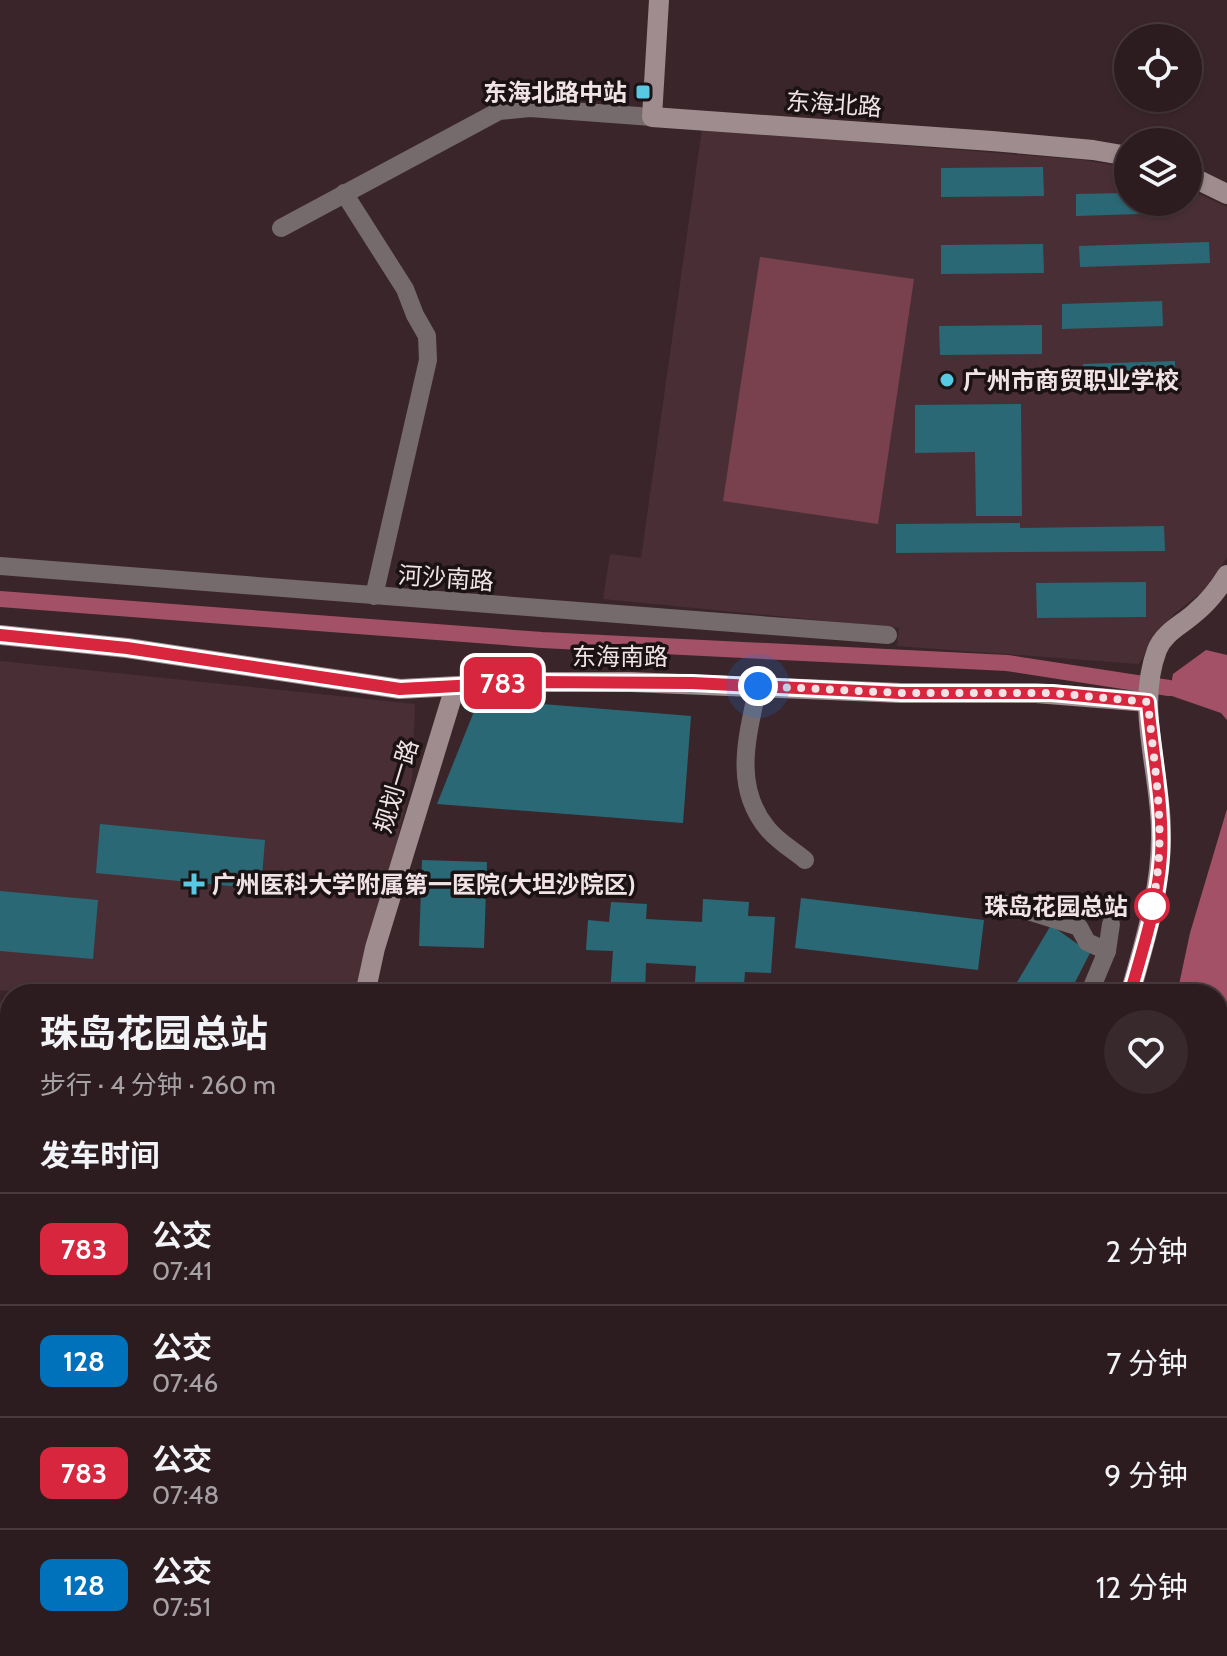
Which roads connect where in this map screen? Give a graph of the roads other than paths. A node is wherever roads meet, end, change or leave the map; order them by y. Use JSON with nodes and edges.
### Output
{"nodes":[{"id":1,"x":659,"y":0,"type":"edge"},
{"id":2,"x":652,"y":117,"type":"junction"},
{"id":3,"x":1114,"y":154,"type":"edge"},
{"id":4,"x":1202,"y":182,"type":"edge"},
{"id":5,"x":344,"y":193,"type":"junction"},
{"id":6,"x":1227,"y":194,"type":"edge"},
{"id":7,"x":281,"y":228,"type":"dead end"},
{"id":8,"x":0,"y":566,"type":"edge"},
{"id":9,"x":1227,"y":575,"type":"edge"},
{"id":10,"x":374,"y":596,"type":"junction"},
{"id":11,"x":0,"y":635,"type":"edge"},
{"id":12,"x":888,"y":635,"type":"dead end"},
{"id":13,"x":758,"y":686,"type":"junction"},
{"id":14,"x":455,"y":687,"type":"junction"},
{"id":15,"x":1148,"y":695,"type":"junction"},
{"id":16,"x":805,"y":860,"type":"dead end"},
{"id":17,"x":996,"y":901,"type":"dead end"},
{"id":18,"x":1111,"y":924,"type":"dead end"},
{"id":19,"x":1107,"y":951,"type":"junction"},
{"id":20,"x":367,"y":984,"type":"edge"},
{"id":21,"x":1093,"y":984,"type":"edge"},
{"id":22,"x":1133,"y":984,"type":"edge"}],
"edges":[{"from":1,"to":2,"type":"street"},
{"from":2,"to":3,"type":"street","name":"东海北路"},
{"from":2,"to":5,"type":"street"},
{"from":4,"to":6,"type":"street"},
{"from":5,"to":7,"type":"street"},
{"from":5,"to":10,"type":"street"},
{"from":8,"to":10,"type":"street","name":"河沙南路"},
{"from":9,"to":15,"type":"street"},
{"from":10,"to":12,"type":"street","name":"河沙南路"},
{"from":11,"to":14,"type":"street","name":"东海南路"},
{"from":13,"to":14,"type":"street","name":"东海南路"},
{"from":13,"to":15,"type":"street","name":"东海南路"},
{"from":13,"to":16,"type":"street"},
{"from":14,"to":20,"type":"street","name":"规划一路"},
{"from":15,"to":22,"type":"street"},
{"from":17,"to":19,"type":"street"},
{"from":18,"to":19,"type":"street"},
{"from":19,"to":21,"type":"street"}]}
